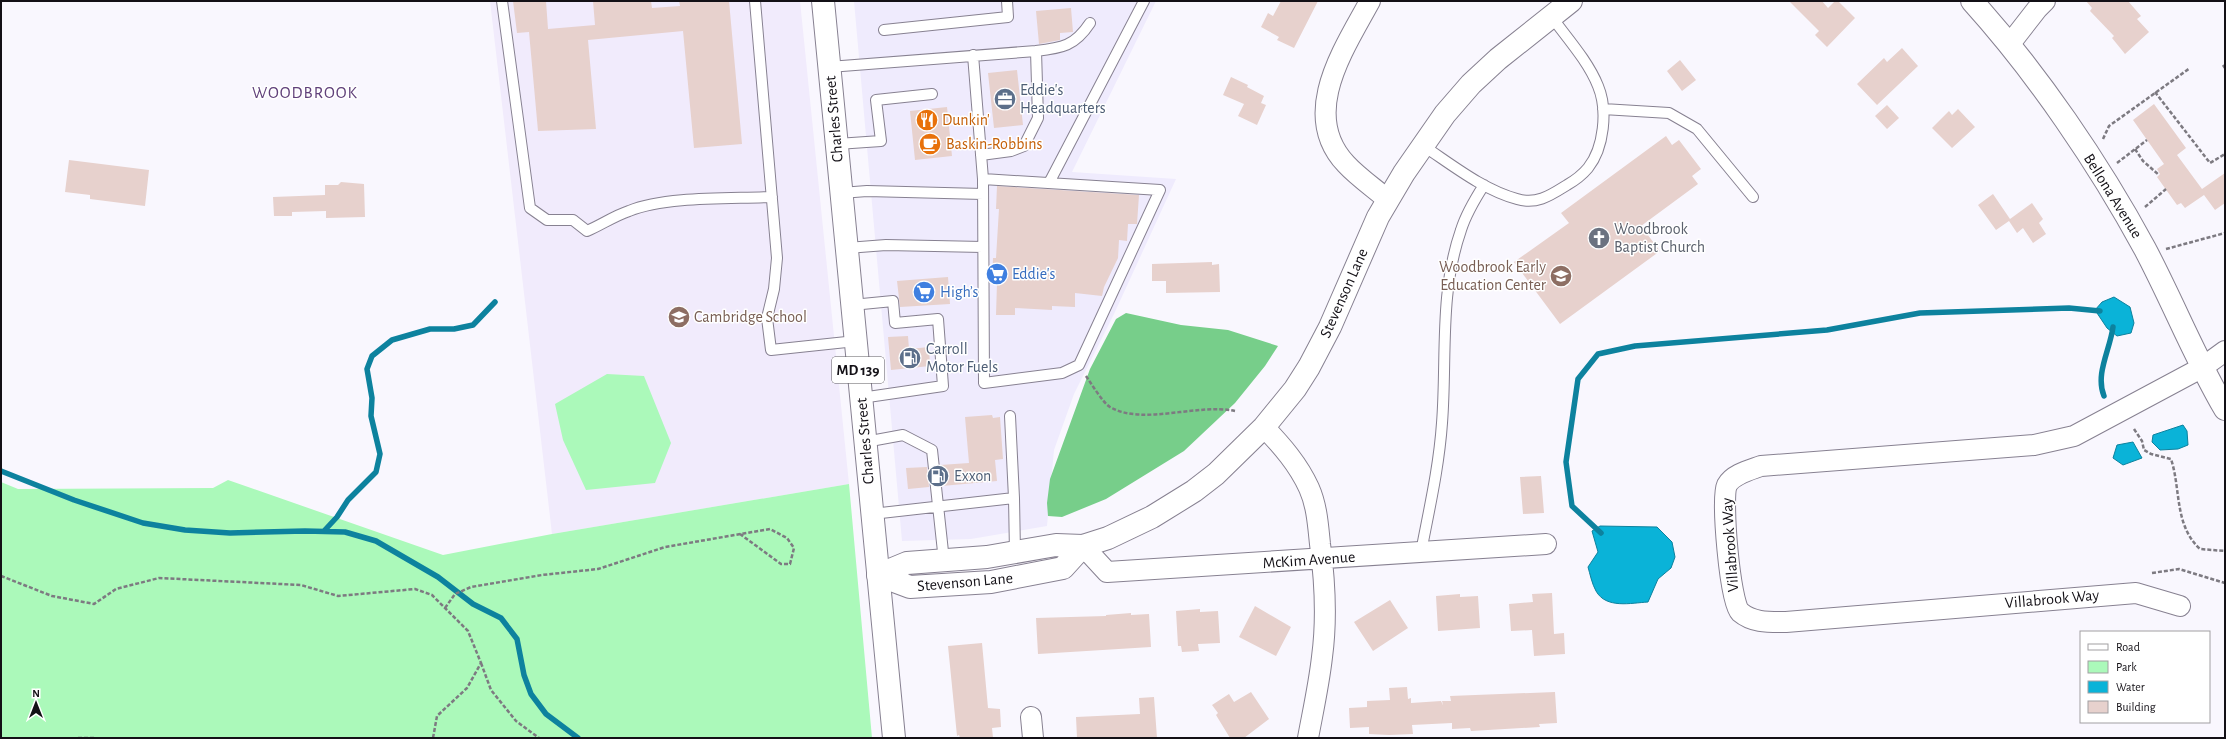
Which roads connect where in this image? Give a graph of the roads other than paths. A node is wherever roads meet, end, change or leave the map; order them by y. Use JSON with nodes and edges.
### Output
{"nodes":[{"id":1,"x":502,"y":1,"type":"edge"},
{"id":2,"x":755,"y":1,"type":"edge"},
{"id":3,"x":823,"y":1,"type":"edge"},
{"id":4,"x":1007,"y":1,"type":"edge"},
{"id":5,"x":1144,"y":1,"type":"edge"},
{"id":6,"x":1370,"y":1,"type":"edge"},
{"id":7,"x":1571,"y":1,"type":"edge"},
{"id":8,"x":1972,"y":1,"type":"edge"},
{"id":9,"x":2046,"y":1,"type":"edge"},
{"id":10,"x":1551,"y":16,"type":"junction"},
{"id":11,"x":1090,"y":23,"type":"dead end"},
{"id":12,"x":884,"y":30,"type":"dead end"},
{"id":13,"x":2009,"y":45,"type":"junction"},
{"id":14,"x":1036,"y":52,"type":"junction"},
{"id":15,"x":973,"y":55,"type":"junction"},
{"id":16,"x":829,"y":67,"type":"junction"},
{"id":17,"x":932,"y":94,"type":"dead end"},
{"id":18,"x":1603,"y":109,"type":"junction"},
{"id":19,"x":837,"y":144,"type":"junction"},
{"id":20,"x":1422,"y":145,"type":"junction"},
{"id":21,"x":981,"y":155,"type":"junction"},
{"id":22,"x":983,"y":179,"type":"junction"},
{"id":23,"x":1048,"y":183,"type":"junction"},
{"id":24,"x":1484,"y":185,"type":"junction"},
{"id":25,"x":842,"y":193,"type":"junction"},
{"id":26,"x":983,"y":194,"type":"junction"},
{"id":27,"x":772,"y":197,"type":"junction"},
{"id":28,"x":1753,"y":197,"type":"dead end"},
{"id":29,"x":1388,"y":200,"type":"junction"},
{"id":30,"x":983,"y":247,"type":"junction"},
{"id":31,"x":847,"y":248,"type":"junction"},
{"id":32,"x":852,"y":305,"type":"junction"},
{"id":33,"x":856,"y":341,"type":"junction"},
{"id":34,"x":2225,"y":351,"type":"edge"},
{"id":35,"x":2203,"y":367,"type":"junction"},
{"id":36,"x":861,"y":398,"type":"junction"},
{"id":37,"x":2225,"y":409,"type":"edge"},
{"id":38,"x":1010,"y":416,"type":"dead end"},
{"id":39,"x":1264,"y":427,"type":"junction"},
{"id":40,"x":865,"y":442,"type":"junction"},
{"id":41,"x":1014,"y":498,"type":"junction"},
{"id":42,"x":938,"y":506,"type":"junction"},
{"id":43,"x":872,"y":514,"type":"junction"},
{"id":44,"x":1546,"y":544,"type":"dead end"},
{"id":45,"x":1083,"y":546,"type":"junction"},
{"id":46,"x":1421,"y":552,"type":"junction"},
{"id":47,"x":1015,"y":553,"type":"junction"},
{"id":48,"x":1322,"y":560,"type":"junction"},
{"id":49,"x":944,"y":561,"type":"junction"},
{"id":50,"x":878,"y":575,"type":"junction"},
{"id":51,"x":2180,"y":606,"type":"dead end"},
{"id":52,"x":1031,"y":717,"type":"dead end"},
{"id":53,"x":894,"y":738,"type":"edge"},
{"id":54,"x":1033,"y":738,"type":"edge"},
{"id":55,"x":1308,"y":738,"type":"edge"}],
"edges":[{"from":1,"to":27,"type":"lane"},
{"from":2,"to":27,"type":"lane"},
{"from":3,"to":16,"type":"street","name":"Charles Street","number":"MD 139"},
{"from":4,"to":12,"type":"lane"},
{"from":5,"to":23,"type":"lane"},
{"from":6,"to":29,"type":"street"},
{"from":7,"to":10,"type":"street","name":"Stevenson Lane"},
{"from":8,"to":13,"type":"street","name":"Bellona Avenue"},
{"from":9,"to":13,"type":"street"},
{"from":10,"to":18,"type":"lane"},
{"from":10,"to":20,"type":"street","name":"Stevenson Lane"},
{"from":11,"to":14,"type":"lane"},
{"from":13,"to":35,"type":"street","name":"Bellona Avenue"},
{"from":14,"to":15,"type":"lane"},
{"from":14,"to":21,"type":"lane"},
{"from":15,"to":16,"type":"lane"},
{"from":15,"to":21,"type":"lane"},
{"from":16,"to":19,"type":"street","name":"Charles Street","number":"MD 139"},
{"from":17,"to":19,"type":"lane"},
{"from":18,"to":24,"type":"lane"},
{"from":18,"to":28,"type":"lane"},
{"from":19,"to":25,"type":"street","name":"Charles Street","number":"MD 139"},
{"from":20,"to":24,"type":"lane"},
{"from":20,"to":29,"type":"street","name":"Stevenson Lane"},
{"from":21,"to":22,"type":"lane"},
{"from":22,"to":23,"type":"lane"},
{"from":22,"to":26,"type":"lane"},
{"from":23,"to":30,"type":"lane"},
{"from":24,"to":46,"type":"lane"},
{"from":25,"to":26,"type":"lane"},
{"from":25,"to":31,"type":"street","name":"Charles Street","number":"MD 139"},
{"from":26,"to":30,"type":"lane"},
{"from":27,"to":33,"type":"lane"},
{"from":29,"to":39,"type":"street","name":"Stevenson Lane"},
{"from":30,"to":31,"type":"lane"},
{"from":31,"to":32,"type":"street","name":"Charles Street","number":"MD 139"},
{"from":32,"to":33,"type":"street","name":"Charles Street","number":"MD 139"},
{"from":32,"to":36,"type":"lane"},
{"from":33,"to":36,"type":"street","name":"Charles Street","number":"MD 139"},
{"from":34,"to":35,"type":"street","name":"Villabrook Way"},
{"from":35,"to":37,"type":"street","name":"Bellona Avenue"},
{"from":35,"to":51,"type":"street","name":"Villabrook Way"},
{"from":36,"to":40,"type":"street","name":"Charles Street","number":"MD 139"},
{"from":38,"to":41,"type":"lane"},
{"from":39,"to":45,"type":"street","name":"Stevenson Lane"},
{"from":39,"to":48,"type":"street"},
{"from":40,"to":42,"type":"lane"},
{"from":40,"to":43,"type":"street","name":"Charles Street","number":"MD 139"},
{"from":41,"to":42,"type":"lane"},
{"from":41,"to":47,"type":"lane"},
{"from":42,"to":43,"type":"lane"},
{"from":42,"to":49,"type":"lane"},
{"from":43,"to":50,"type":"street","name":"Charles Street","number":"MD 139"},
{"from":44,"to":46,"type":"street","name":"McKim Avenue"},
{"from":45,"to":47,"type":"street","name":"Stevenson Lane"},
{"from":45,"to":48,"type":"street","name":"McKim Avenue"},
{"from":45,"to":50,"type":"street","name":"Stevenson Lane"},
{"from":46,"to":48,"type":"street","name":"McKim Avenue"},
{"from":47,"to":49,"type":"street","name":"Stevenson Lane"},
{"from":48,"to":55,"type":"street"},
{"from":49,"to":50,"type":"street","name":"Stevenson Lane"},
{"from":50,"to":53,"type":"street","name":"Charles Street","number":"MD 139"},
{"from":52,"to":54,"type":"street"}]}
